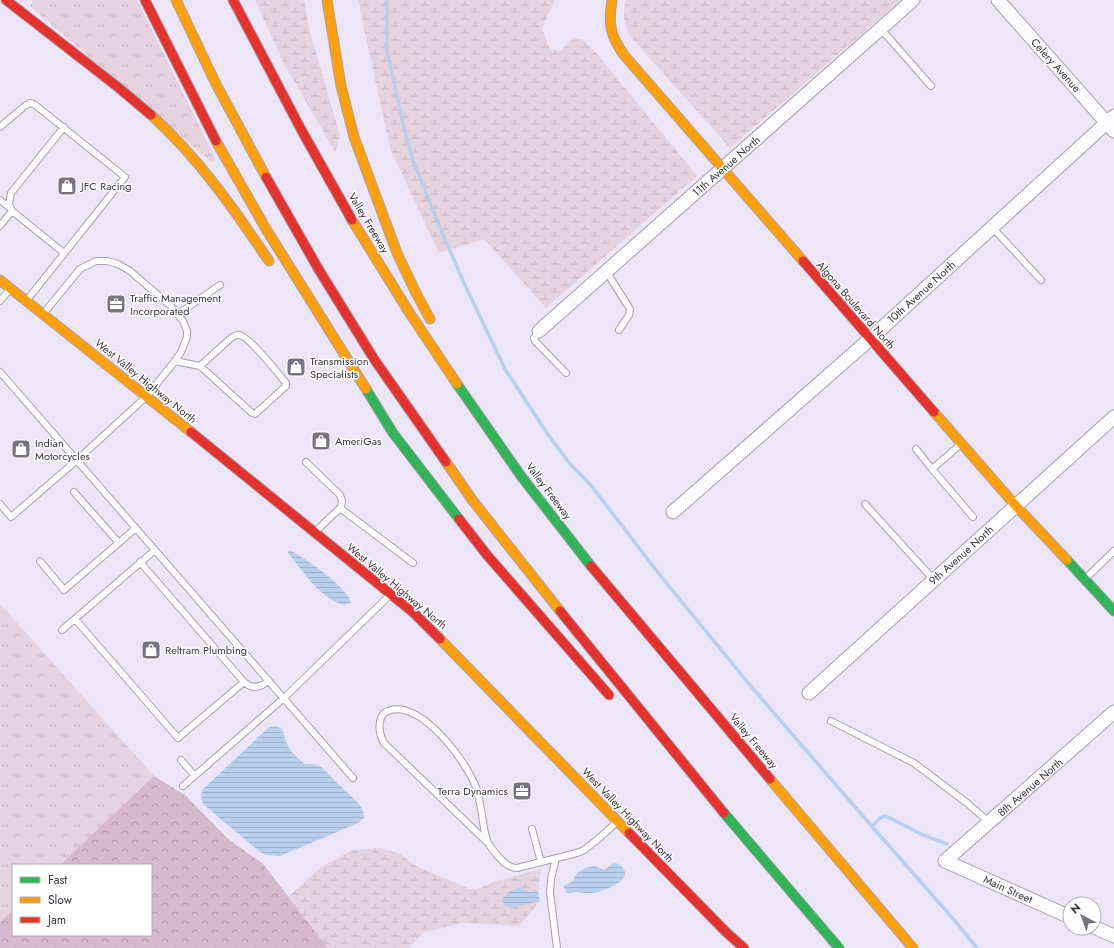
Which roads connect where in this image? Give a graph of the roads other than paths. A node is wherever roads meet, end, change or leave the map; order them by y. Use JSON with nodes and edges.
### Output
{"nodes":[{"id":1,"x":145,"y":0,"type":"edge"},
{"id":2,"x":176,"y":0,"type":"edge"},
{"id":3,"x":233,"y":0,"type":"edge"},
{"id":4,"x":327,"y":0,"type":"edge"},
{"id":5,"x":612,"y":0,"type":"edge"},
{"id":6,"x":913,"y":0,"type":"edge"},
{"id":7,"x":998,"y":0,"type":"edge"},
{"id":8,"x":9,"y":3,"type":"edge"},
{"id":9,"x":881,"y":29,"type":"junction"},
{"id":10,"x":931,"y":86,"type":"dead end"},
{"id":11,"x":1112,"y":123,"type":"edge"},
{"id":12,"x":0,"y":127,"type":"edge"},
{"id":13,"x":64,"y":127,"type":"junction"},
{"id":14,"x":723,"y":169,"type":"junction"},
{"id":15,"x":0,"y":200,"type":"edge"},
{"id":16,"x":11,"y":209,"type":"junction"},
{"id":17,"x":0,"y":226,"type":"edge"},
{"id":18,"x":992,"y":227,"type":"junction"},
{"id":19,"x":64,"y":253,"type":"junction"},
{"id":20,"x":274,"y":269,"type":"dead end"},
{"id":21,"x":606,"y":271,"type":"junction"},
{"id":22,"x":0,"y":280,"type":"edge"},
{"id":23,"x":1040,"y":280,"type":"dead end"},
{"id":24,"x":220,"y":285,"type":"dead end"},
{"id":25,"x":10,"y":288,"type":"junction"},
{"id":26,"x":0,"y":301,"type":"edge"},
{"id":27,"x":26,"y":301,"type":"junction"},
{"id":28,"x":178,"y":314,"type":"junction"},
{"id":29,"x":43,"y":315,"type":"junction"},
{"id":30,"x":434,"y":326,"type":"dead end"},
{"id":31,"x":619,"y":330,"type":"dead end"},
{"id":32,"x":540,"y":331,"type":"joint"},
{"id":33,"x":870,"y":338,"type":"junction"},
{"id":34,"x":175,"y":361,"type":"junction"},
{"id":35,"x":200,"y":366,"type":"junction"},
{"id":36,"x":0,"y":372,"type":"edge"},
{"id":37,"x":566,"y":374,"type":"dead end"},
{"id":38,"x":346,"y":375,"type":"dead end"},
{"id":39,"x":472,"y":390,"type":"dead end"},
{"id":40,"x":146,"y":396,"type":"junction"},
{"id":41,"x":1114,"y":417,"type":"edge"},
{"id":42,"x":393,"y":433,"type":"junction"},
{"id":43,"x":962,"y":444,"type":"junction"},
{"id":44,"x":916,"y":449,"type":"dead end"},
{"id":45,"x":77,"y":460,"type":"junction"},
{"id":46,"x":306,"y":462,"type":"dead end"},
{"id":47,"x":932,"y":469,"type":"junction"},
{"id":48,"x":74,"y":492,"type":"dead end"},
{"id":49,"x":0,"y":504,"type":"edge"},
{"id":50,"x":865,"y":504,"type":"dead end"},
{"id":51,"x":1016,"y":506,"type":"junction"},
{"id":52,"x":340,"y":508,"type":"junction"},
{"id":53,"x":549,"y":512,"type":"junction"},
{"id":54,"x":673,"y":512,"type":"dead end"},
{"id":55,"x":973,"y":517,"type":"dead end"},
{"id":56,"x":136,"y":528,"type":"junction"},
{"id":57,"x":314,"y":533,"type":"junction"},
{"id":58,"x":119,"y":543,"type":"junction"},
{"id":59,"x":155,"y":550,"type":"junction"},
{"id":60,"x":1114,"y":551,"type":"edge"},
{"id":61,"x":40,"y":561,"type":"dead end"},
{"id":62,"x":140,"y":562,"type":"junction"},
{"id":63,"x":413,"y":563,"type":"dead end"},
{"id":64,"x":934,"y":580,"type":"junction"},
{"id":65,"x":1084,"y":580,"type":"junction"},
{"id":66,"x":390,"y":594,"type":"junction"},
{"id":67,"x":1114,"y":611,"type":"edge"},
{"id":68,"x":75,"y":619,"type":"junction"},
{"id":69,"x":62,"y":630,"type":"dead end"},
{"id":70,"x":268,"y":681,"type":"junction"},
{"id":71,"x":244,"y":682,"type":"junction"},
{"id":72,"x":809,"y":693,"type":"dead end"},
{"id":73,"x":284,"y":698,"type":"junction"},
{"id":74,"x":616,"y":703,"type":"dead end"},
{"id":75,"x":1114,"y":712,"type":"edge"},
{"id":76,"x":831,"y":722,"type":"dead end"},
{"id":77,"x":181,"y":760,"type":"dead end"},
{"id":78,"x":678,"y":770,"type":"dead end"},
{"id":79,"x":194,"y":775,"type":"junction"},
{"id":80,"x":353,"y":778,"type":"dead end"},
{"id":81,"x":183,"y":786,"type":"dead end"},
{"id":82,"x":708,"y":795,"type":"junction"},
{"id":83,"x":617,"y":822,"type":"junction"},
{"id":84,"x":989,"y":822,"type":"junction"},
{"id":85,"x":532,"y":830,"type":"dead end"},
{"id":86,"x":487,"y":842,"type":"junction"},
{"id":87,"x":556,"y":858,"type":"junction"},
{"id":88,"x":945,"y":861,"type":"joint"},
{"id":89,"x":540,"y":862,"type":"junction"},
{"id":90,"x":1062,"y":913,"type":"edge"},
{"id":91,"x":1102,"y":931,"type":"edge"},
{"id":92,"x":1114,"y":936,"type":"edge"},
{"id":93,"x":557,"y":948,"type":"edge"},
{"id":94,"x":744,"y":948,"type":"edge"},
{"id":95,"x":839,"y":948,"type":"edge"},
{"id":96,"x":913,"y":948,"type":"edge"}],
"edges":[{"from":1,"to":42,"type":"main road"},
{"from":2,"to":82,"type":"main road"},
{"from":3,"to":53,"type":"main road","name":"Valley Freeway"},
{"from":4,"to":30,"type":"main road"},
{"from":5,"to":14,"type":"main road","name":"Algona Boulevard North"},
{"from":6,"to":9,"type":"street","name":"11th Avenue North"},
{"from":7,"to":11,"type":"street","name":"Celery Avenue"},
{"from":8,"to":20,"type":"main road"},
{"from":9,"to":10,"type":"lane"},
{"from":9,"to":14,"type":"street","name":"11th Avenue North"},
{"from":11,"to":18,"type":"street","name":"10th Avenue North"},
{"from":12,"to":13,"type":"lane"},
{"from":13,"to":16,"type":"lane"},
{"from":13,"to":19,"type":"lane"},
{"from":14,"to":21,"type":"street","name":"11th Avenue North"},
{"from":14,"to":33,"type":"main road","name":"Algona Boulevard North"},
{"from":15,"to":16,"type":"lane"},
{"from":16,"to":17,"type":"lane"},
{"from":16,"to":19,"type":"lane"},
{"from":18,"to":23,"type":"lane"},
{"from":18,"to":33,"type":"street","name":"10th Avenue North"},
{"from":19,"to":27,"type":"lane"},
{"from":21,"to":31,"type":"lane"},
{"from":21,"to":32,"type":"street","name":"11th Avenue North"},
{"from":22,"to":25,"type":"main road","name":"West Valley Highway North"},
{"from":24,"to":28,"type":"lane"},
{"from":25,"to":26,"type":"lane"},
{"from":25,"to":27,"type":"main road","name":"West Valley Highway North"},
{"from":27,"to":29,"type":"main road","name":"West Valley Highway North"},
{"from":28,"to":29,"type":"lane"},
{"from":28,"to":34,"type":"lane"},
{"from":29,"to":40,"type":"main road","name":"West Valley Highway North"},
{"from":32,"to":37,"type":"lane"},
{"from":33,"to":43,"type":"main road","name":"Algona Boulevard North"},
{"from":33,"to":54,"type":"street","name":"10th Avenue North"},
{"from":34,"to":35,"type":"lane"},
{"from":34,"to":40,"type":"lane"},
{"from":35,"to":35,"type":"lane"},
{"from":36,"to":45,"type":"lane"},
{"from":38,"to":42,"type":"main road"},
{"from":39,"to":53,"type":"main road"},
{"from":40,"to":45,"type":"lane"},
{"from":40,"to":57,"type":"main road","name":"West Valley Highway North"},
{"from":41,"to":51,"type":"street","name":"9th Avenue North"},
{"from":42,"to":74,"type":"main road"},
{"from":43,"to":47,"type":"lane"},
{"from":43,"to":51,"type":"main road","name":"Algona Boulevard North"},
{"from":44,"to":47,"type":"lane"},
{"from":45,"to":49,"type":"lane"},
{"from":45,"to":56,"type":"lane"},
{"from":46,"to":52,"type":"lane"},
{"from":47,"to":55,"type":"lane"},
{"from":48,"to":58,"type":"lane"},
{"from":50,"to":64,"type":"lane"},
{"from":51,"to":64,"type":"street","name":"9th Avenue North"},
{"from":51,"to":65,"type":"main road","name":"Algona Boulevard North"},
{"from":52,"to":57,"type":"lane"},
{"from":52,"to":63,"type":"lane"},
{"from":53,"to":96,"type":"main road","name":"Valley Freeway"},
{"from":56,"to":58,"type":"lane"},
{"from":56,"to":59,"type":"lane"},
{"from":57,"to":66,"type":"main road","name":"West Valley Highway North"},
{"from":58,"to":61,"type":"lane"},
{"from":59,"to":62,"type":"lane"},
{"from":59,"to":70,"type":"lane"},
{"from":60,"to":65,"type":"lane"},
{"from":62,"to":68,"type":"lane"},
{"from":62,"to":71,"type":"lane"},
{"from":64,"to":72,"type":"street","name":"9th Avenue North"},
{"from":65,"to":67,"type":"main road","name":"Algona Boulevard North"},
{"from":66,"to":73,"type":"lane"},
{"from":66,"to":83,"type":"main road","name":"West Valley Highway North"},
{"from":68,"to":69,"type":"lane"},
{"from":68,"to":71,"type":"lane"},
{"from":70,"to":71,"type":"lane"},
{"from":70,"to":73,"type":"lane"},
{"from":73,"to":79,"type":"lane"},
{"from":73,"to":80,"type":"lane"},
{"from":75,"to":84,"type":"street","name":"8th Avenue North"},
{"from":76,"to":84,"type":"lane"},
{"from":77,"to":79,"type":"lane"},
{"from":78,"to":82,"type":"main road"},
{"from":79,"to":81,"type":"lane"},
{"from":82,"to":95,"type":"main road"},
{"from":83,"to":87,"type":"lane"},
{"from":83,"to":94,"type":"main road","name":"West Valley Highway North"},
{"from":84,"to":88,"type":"street","name":"8th Avenue North"},
{"from":85,"to":89,"type":"lane"},
{"from":86,"to":86,"type":"lane"},
{"from":86,"to":89,"type":"lane"},
{"from":87,"to":89,"type":"lane"},
{"from":87,"to":93,"type":"lane"},
{"from":88,"to":90,"type":"street","name":"Main Street"},
{"from":91,"to":92,"type":"street"}]}
